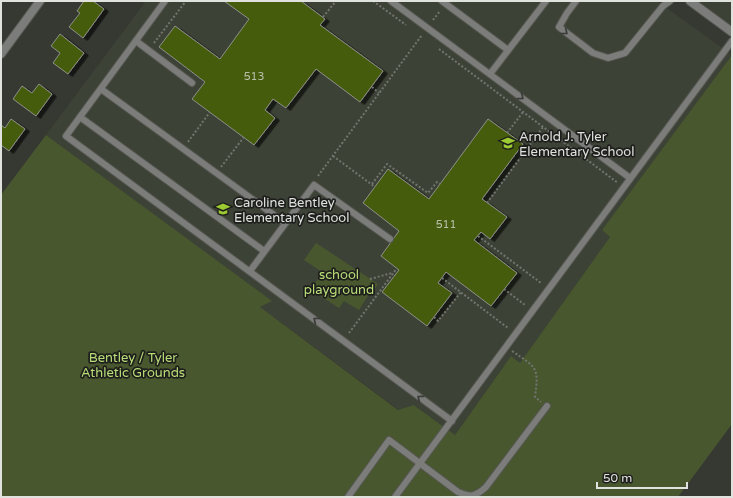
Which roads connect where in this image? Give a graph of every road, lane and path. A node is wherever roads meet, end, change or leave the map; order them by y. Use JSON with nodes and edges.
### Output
{"nodes":[{"id":1,"x":40,"y":1,"type":"edge"},
{"id":2,"x":165,"y":1,"type":"edge"},
{"id":3,"x":186,"y":1,"type":"edge"},
{"id":4,"x":336,"y":1,"type":"edge"},
{"id":5,"x":373,"y":1,"type":"edge"},
{"id":6,"x":391,"y":1,"type":"edge"},
{"id":7,"x":546,"y":1,"type":"edge"},
{"id":8,"x":576,"y":1,"type":"edge"},
{"id":9,"x":670,"y":1,"type":"edge"},
{"id":10,"x":690,"y":1,"type":"edge"},
{"id":11,"x":444,"y":2,"type":"edge"},
{"id":12,"x":323,"y":17,"type":"dead end"},
{"id":13,"x":409,"y":27,"type":"dead end"},
{"id":14,"x":427,"y":28,"type":"junction"},
{"id":15,"x":732,"y":32,"type":"edge"},
{"id":16,"x":136,"y":41,"type":"junction"},
{"id":17,"x":732,"y":41,"type":"edge"},
{"id":18,"x":434,"y":46,"type":"dead end"},
{"id":19,"x":149,"y":50,"type":"junction"},
{"id":20,"x":508,"y":50,"type":"junction"},
{"id":21,"x":1,"y":54,"type":"edge"},
{"id":22,"x":490,"y":74,"type":"junction"},
{"id":23,"x":192,"y":83,"type":"dead end"},
{"id":24,"x":372,"y":87,"type":"dead end"},
{"id":25,"x":100,"y":89,"type":"junction"},
{"id":26,"x":380,"y":93,"type":"junction"},
{"id":27,"x":210,"y":112,"type":"dead end"},
{"id":28,"x":523,"y":112,"type":"junction"},
{"id":29,"x":80,"y":117,"type":"junction"},
{"id":30,"x":543,"y":127,"type":"junction"},
{"id":31,"x":507,"y":133,"type":"dead end"},
{"id":32,"x":244,"y":137,"type":"dead end"},
{"id":33,"x":183,"y":149,"type":"junction"},
{"id":34,"x":333,"y":156,"type":"junction"},
{"id":35,"x":216,"y":173,"type":"junction"},
{"id":36,"x":630,"y":178,"type":"junction"},
{"id":37,"x":372,"y":184,"type":"junction"},
{"id":38,"x":440,"y":184,"type":"dead end"},
{"id":39,"x":314,"y":185,"type":"junction"},
{"id":40,"x":375,"y":187,"type":"dead end"},
{"id":41,"x":623,"y":187,"type":"junction"},
{"id":42,"x":487,"y":203,"type":"dead end"},
{"id":43,"x":285,"y":224,"type":"junction"},
{"id":44,"x":478,"y":236,"type":"dead end"},
{"id":45,"x":390,"y":239,"type":"dead end"},
{"id":46,"x":264,"y":251,"type":"junction"},
{"id":47,"x":397,"y":268,"type":"dead end"},
{"id":48,"x":250,"y":271,"type":"junction"},
{"id":49,"x":394,"y":273,"type":"junction"},
{"id":50,"x":545,"y":277,"type":"dead end"},
{"id":51,"x":442,"y":278,"type":"dead end"},
{"id":52,"x":370,"y":279,"type":"dead end"},
{"id":53,"x":504,"y":289,"type":"dead end"},
{"id":54,"x":461,"y":292,"type":"junction"},
{"id":55,"x":529,"y":299,"type":"dead end"},
{"id":56,"x":525,"y":305,"type":"junction"},
{"id":57,"x":521,"y":310,"type":"dead end"},
{"id":58,"x":434,"y":317,"type":"dead end"},
{"id":59,"x":505,"y":332,"type":"dead end"},
{"id":60,"x":344,"y":341,"type":"junction"},
{"id":61,"x":506,"y":347,"type":"junction"},
{"id":62,"x":547,"y":406,"type":"joint"},
{"id":63,"x":452,"y":421,"type":"junction"},
{"id":64,"x":421,"y":463,"type":"junction"},
{"id":65,"x":348,"y":497,"type":"edge"},
{"id":66,"x":395,"y":497,"type":"edge"}],
"edges":[{"from":1,"to":21,"type":"street"},
{"from":2,"to":16,"type":"lane"},
{"from":3,"to":19,"type":"path"},
{"from":4,"to":12,"type":"path"},
{"from":5,"to":13,"type":"path"},
{"from":6,"to":14,"type":"lane"},
{"from":7,"to":20,"type":"lane"},
{"from":8,"to":9,"type":"lane","one_way":true},
{"from":10,"to":15,"type":"street"},
{"from":11,"to":14,"type":"path"},
{"from":11,"to":20,"type":"lane"},
{"from":14,"to":22,"type":"lane"},
{"from":14,"to":26,"type":"path"},
{"from":16,"to":19,"type":"lane"},
{"from":16,"to":25,"type":"lane"},
{"from":17,"to":36,"type":"lane"},
{"from":18,"to":28,"type":"path"},
{"from":19,"to":23,"type":"lane"},
{"from":20,"to":22,"type":"lane"},
{"from":22,"to":36,"type":"lane","one_way":true},
{"from":24,"to":26,"type":"path"},
{"from":25,"to":29,"type":"lane"},
{"from":25,"to":33,"type":"lane"},
{"from":26,"to":34,"type":"path"},
{"from":27,"to":33,"type":"path"},
{"from":28,"to":30,"type":"path"},
{"from":28,"to":31,"type":"path"},
{"from":29,"to":46,"type":"lane"},
{"from":29,"to":48,"type":"lane"},
{"from":30,"to":41,"type":"path"},
{"from":30,"to":42,"type":"path"},
{"from":32,"to":35,"type":"path"},
{"from":33,"to":35,"type":"lane"},
{"from":34,"to":37,"type":"path"},
{"from":34,"to":39,"type":"path"},
{"from":35,"to":43,"type":"lane"},
{"from":36,"to":41,"type":"lane"},
{"from":37,"to":38,"type":"path"},
{"from":37,"to":40,"type":"path"},
{"from":39,"to":43,"type":"lane"},
{"from":39,"to":45,"type":"lane"},
{"from":41,"to":61,"type":"lane"},
{"from":43,"to":46,"type":"lane"},
{"from":44,"to":50,"type":"path"},
{"from":46,"to":48,"type":"lane"},
{"from":47,"to":49,"type":"path"},
{"from":60,"to":48,"type":"lane","one_way":true},
{"from":49,"to":52,"type":"path"},
{"from":49,"to":60,"type":"path"},
{"from":51,"to":54,"type":"path"},
{"from":53,"to":56,"type":"path"},
{"from":54,"to":58,"type":"path"},
{"from":54,"to":59,"type":"path"},
{"from":55,"to":56,"type":"path"},
{"from":56,"to":57,"type":"path"},
{"from":63,"to":60,"type":"lane","one_way":true},
{"from":61,"to":62,"type":"path"},
{"from":61,"to":63,"type":"lane"},
{"from":62,"to":64,"type":"lane"},
{"from":63,"to":64,"type":"lane"},
{"from":64,"to":65,"type":"lane"},
{"from":64,"to":66,"type":"lane"}]}
